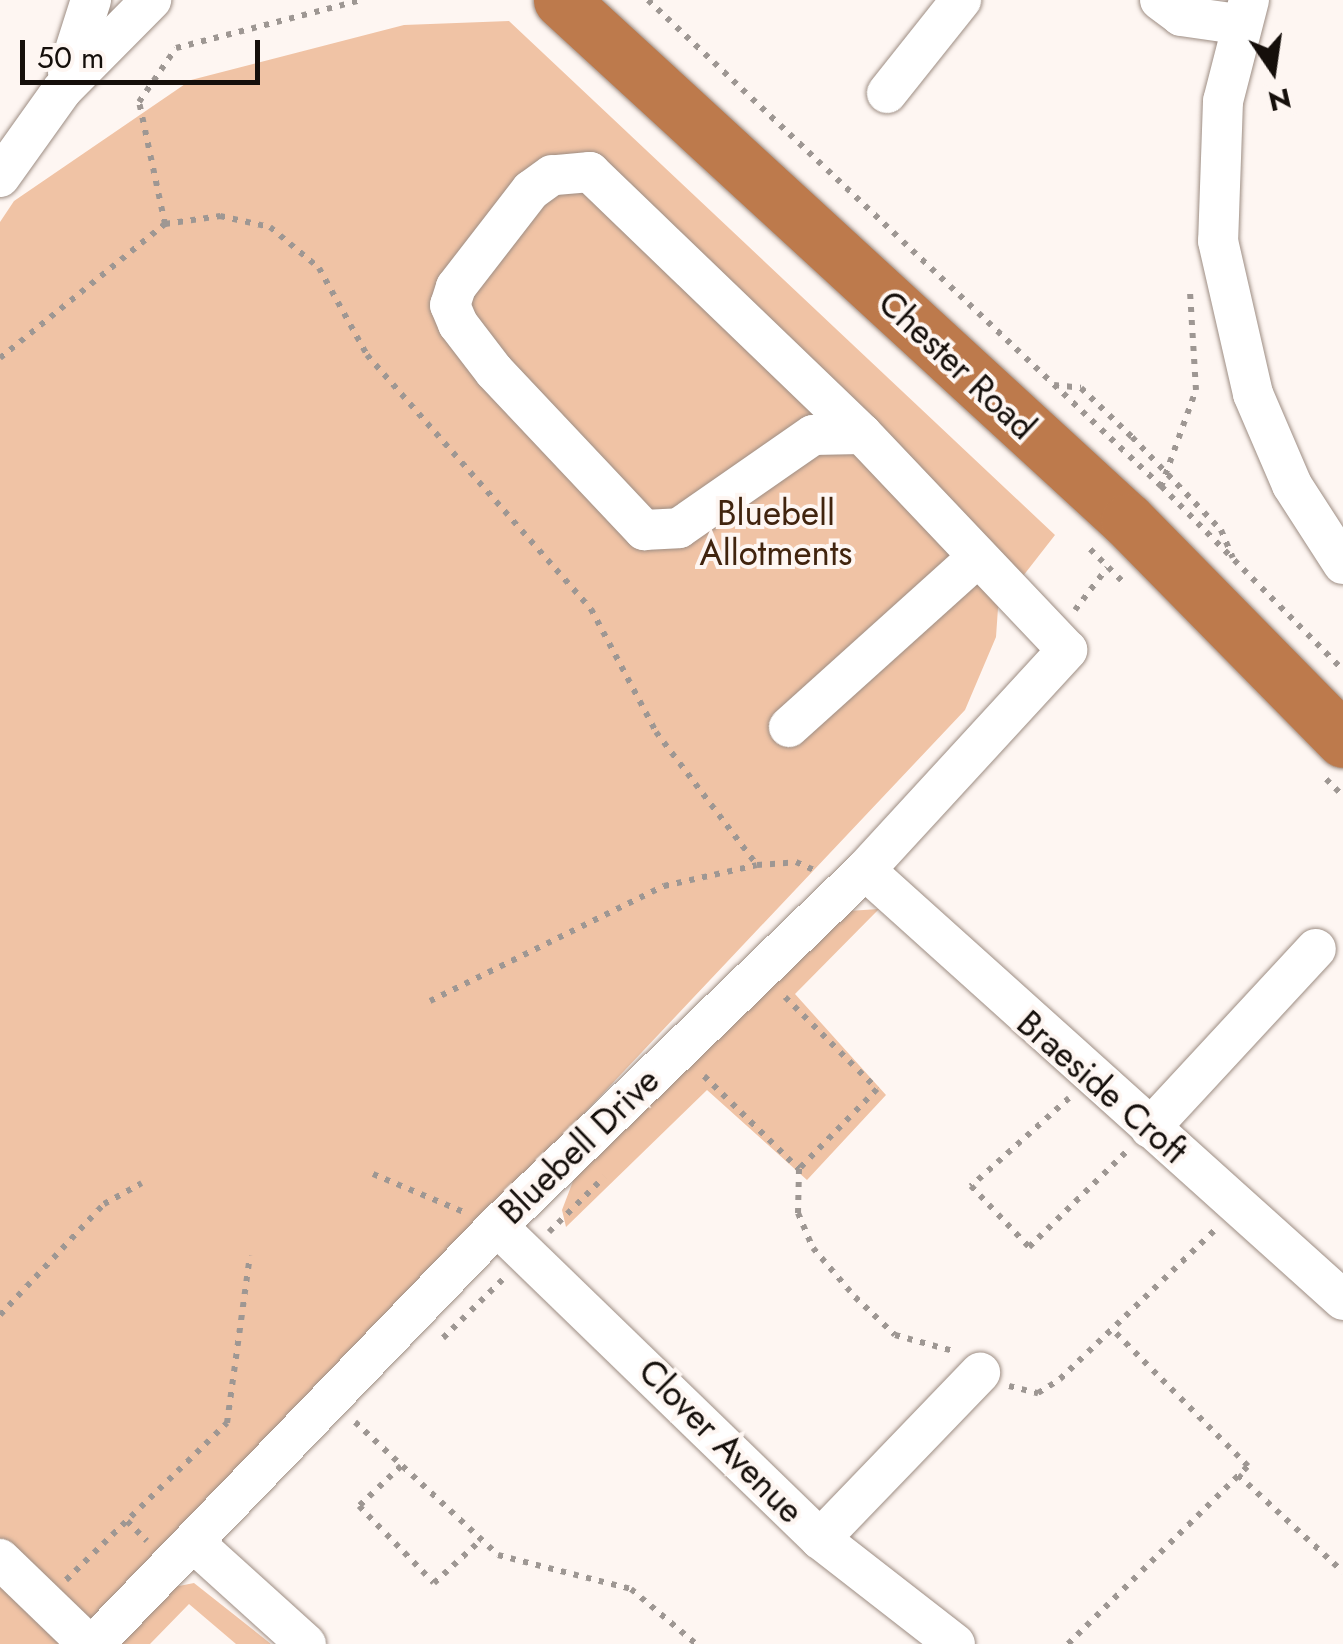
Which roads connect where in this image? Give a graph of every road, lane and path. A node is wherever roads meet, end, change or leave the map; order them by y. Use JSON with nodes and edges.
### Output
{"nodes":[{"id":1,"x":91,"y":0,"type":"edge"},
{"id":2,"x":152,"y":0,"type":"edge"},
{"id":3,"x":361,"y":0,"type":"edge"},
{"id":4,"x":561,"y":0,"type":"edge"},
{"id":5,"x":618,"y":0,"type":"edge"},
{"id":6,"x":648,"y":0,"type":"edge"},
{"id":7,"x":961,"y":0,"type":"edge"},
{"id":8,"x":1160,"y":0,"type":"edge"},
{"id":9,"x":1244,"y":12,"type":"edge"},
{"id":10,"x":62,"y":90,"type":"junction"},
{"id":11,"x":887,"y":94,"type":"dead end"},
{"id":12,"x":0,"y":177,"type":"edge"},
{"id":13,"x":165,"y":224,"type":"junction"},
{"id":14,"x":1190,"y":287,"type":"dead end"},
{"id":15,"x":0,"y":358,"type":"edge"},
{"id":16,"x":1053,"y":385,"type":"junction"},
{"id":17,"x":862,"y":434,"type":"junction"},
{"id":18,"x":1168,"y":472,"type":"junction"},
{"id":19,"x":1162,"y":486,"type":"junction"},
{"id":20,"x":978,"y":557,"type":"junction"},
{"id":21,"x":1234,"y":560,"type":"junction"},
{"id":22,"x":1343,"y":564,"type":"edge"},
{"id":23,"x":1343,"y":670,"type":"edge"},
{"id":24,"x":1343,"y":697,"type":"edge"},
{"id":25,"x":788,"y":727,"type":"dead end"},
{"id":26,"x":1343,"y":740,"type":"edge"},
{"id":27,"x":757,"y":865,"type":"junction"},
{"id":28,"x":856,"y":878,"type":"junction"},
{"id":29,"x":1316,"y":949,"type":"dead end"},
{"id":30,"x":785,"y":996,"type":"dead end"},
{"id":31,"x":430,"y":1002,"type":"dead end"},
{"id":32,"x":1092,"y":1077,"type":"junction"},
{"id":33,"x":692,"y":1088,"type":"dead end"},
{"id":34,"x":1150,"y":1128,"type":"junction"},
{"id":35,"x":799,"y":1169,"type":"junction"},
{"id":36,"x":610,"y":1171,"type":"dead end"},
{"id":37,"x":373,"y":1174,"type":"dead end"},
{"id":38,"x":142,"y":1183,"type":"dead end"},
{"id":39,"x":1239,"y":1208,"type":"junction"},
{"id":40,"x":497,"y":1226,"type":"junction"},
{"id":41,"x":529,"y":1253,"type":"junction"},
{"id":42,"x":250,"y":1256,"type":"dead end"},
{"id":43,"x":1343,"y":1300,"type":"edge"},
{"id":44,"x":0,"y":1314,"type":"edge"},
{"id":45,"x":1112,"y":1328,"type":"junction"},
{"id":46,"x":436,"y":1345,"type":"dead end"},
{"id":47,"x":980,"y":1373,"type":"junction"},
{"id":48,"x":351,"y":1418,"type":"junction"},
{"id":49,"x":402,"y":1466,"type":"junction"},
{"id":50,"x":1238,"y":1475,"type":"junction"},
{"id":51,"x":820,"y":1539,"type":"junction"},
{"id":52,"x":481,"y":1540,"type":"junction"},
{"id":53,"x":194,"y":1542,"type":"junction"},
{"id":54,"x":0,"y":1560,"type":"edge"},
{"id":55,"x":1343,"y":1572,"type":"edge"},
{"id":56,"x":59,"y":1588,"type":"dead end"},
{"id":57,"x":91,"y":1644,"type":"edge"},
{"id":58,"x":306,"y":1644,"type":"edge"},
{"id":59,"x":696,"y":1644,"type":"edge"},
{"id":60,"x":954,"y":1644,"type":"edge"},
{"id":61,"x":1068,"y":1644,"type":"edge"}],
"edges":[{"from":1,"to":10,"type":"street"},
{"from":2,"to":10,"type":"street"},
{"from":3,"to":13,"type":"path"},
{"from":4,"to":26,"type":"highway","name":"Chester Road"},
{"from":5,"to":24,"type":"highway","name":"Chester Road"},
{"from":6,"to":16,"type":"path"},
{"from":7,"to":11,"type":"street"},
{"from":8,"to":9,"type":"street"},
{"from":9,"to":22,"type":"street"},
{"from":10,"to":12,"type":"street"},
{"from":13,"to":15,"type":"path"},
{"from":13,"to":27,"type":"path"},
{"from":14,"to":18,"type":"path"},
{"from":16,"to":18,"type":"path"},
{"from":16,"to":19,"type":"path"},
{"from":17,"to":17,"type":"street"},
{"from":17,"to":20,"type":"street"},
{"from":18,"to":19,"type":"path"},
{"from":18,"to":21,"type":"path"},
{"from":19,"to":21,"type":"path"},
{"from":20,"to":25,"type":"street"},
{"from":20,"to":28,"type":"street","name":"Bluebell Drive"},
{"from":21,"to":23,"type":"path"},
{"from":27,"to":28,"type":"path"},
{"from":27,"to":31,"type":"path"},
{"from":28,"to":32,"type":"street","name":"Braeside Croft"},
{"from":28,"to":40,"type":"street","name":"Bluebell Drive"},
{"from":29,"to":34,"type":"street"},
{"from":30,"to":35,"type":"path"},
{"from":32,"to":34,"type":"street","name":"Braeside Croft"},
{"from":32,"to":34,"type":"path"},
{"from":33,"to":35,"type":"path"},
{"from":34,"to":39,"type":"street","name":"Braeside Croft"},
{"from":35,"to":47,"type":"path"},
{"from":36,"to":41,"type":"path"},
{"from":37,"to":40,"type":"path"},
{"from":38,"to":44,"type":"path"},
{"from":39,"to":43,"type":"street","name":"Braeside Croft"},
{"from":39,"to":45,"type":"path"},
{"from":40,"to":41,"type":"street","name":"Clover Avenue"},
{"from":40,"to":48,"type":"street","name":"Bluebell Drive"},
{"from":41,"to":46,"type":"path"},
{"from":41,"to":51,"type":"street","name":"Clover Avenue"},
{"from":42,"to":56,"type":"path"},
{"from":45,"to":47,"type":"path"},
{"from":45,"to":50,"type":"path"},
{"from":47,"to":51,"type":"street"},
{"from":48,"to":49,"type":"path"},
{"from":48,"to":53,"type":"street","name":"Bluebell Drive"},
{"from":49,"to":52,"type":"path"},
{"from":49,"to":52,"type":"path"},
{"from":50,"to":55,"type":"path"},
{"from":50,"to":61,"type":"path"},
{"from":51,"to":60,"type":"street","name":"Clover Avenue"},
{"from":52,"to":59,"type":"path"},
{"from":53,"to":57,"type":"street","name":"Bluebell Drive"},
{"from":53,"to":58,"type":"street"},
{"from":54,"to":57,"type":"street"}]}
